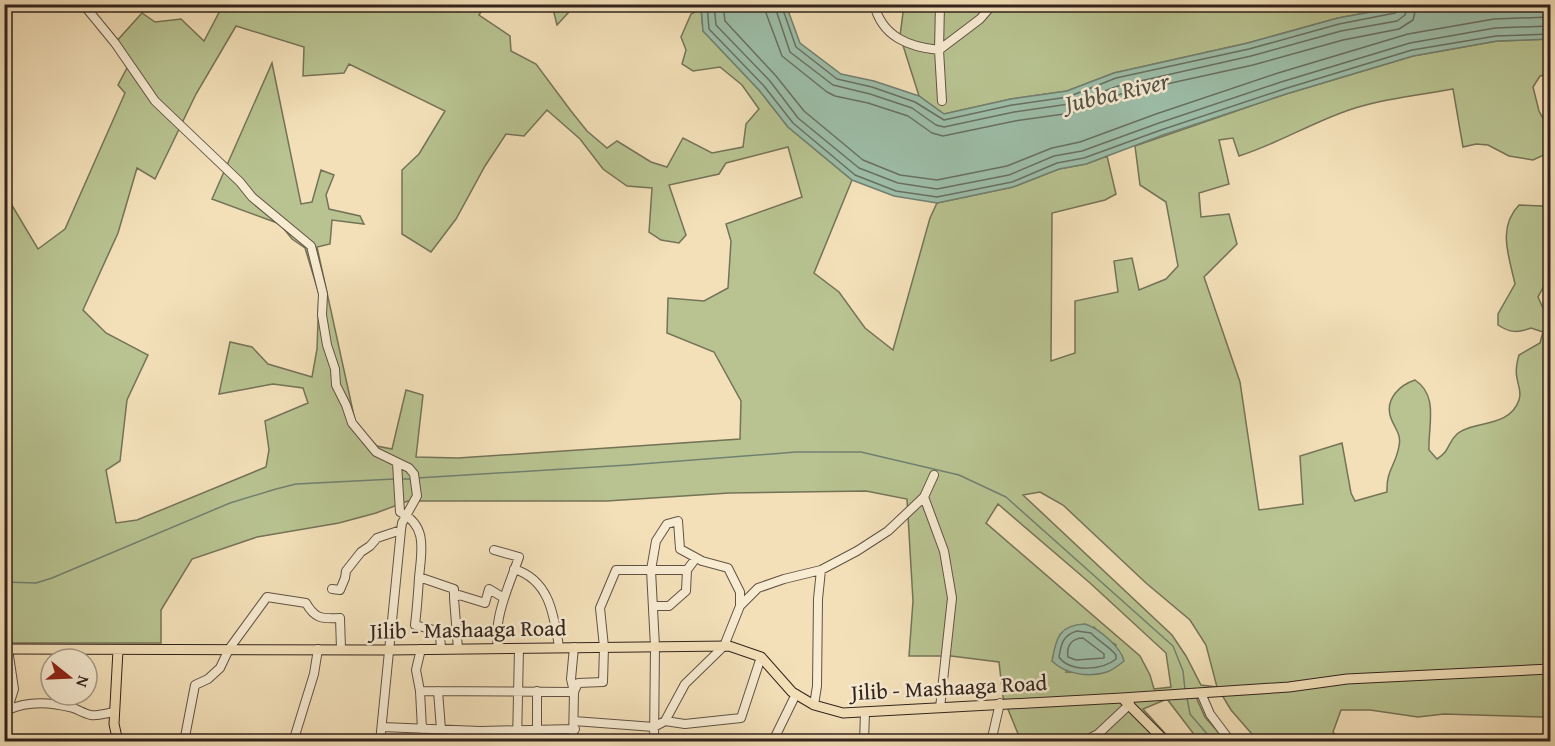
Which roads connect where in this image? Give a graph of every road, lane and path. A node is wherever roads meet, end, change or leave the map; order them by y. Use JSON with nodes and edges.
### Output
{"nodes":[{"id":1,"x":83,"y":4,"type":"edge"},
{"id":2,"x":874,"y":4,"type":"edge"},
{"id":3,"x":940,"y":4,"type":"edge"},
{"id":4,"x":993,"y":4,"type":"edge"},
{"id":5,"x":939,"y":50,"type":"junction"},
{"id":6,"x":942,"y":101,"type":"dead end"},
{"id":7,"x":397,"y":463,"type":"junction"},
{"id":8,"x":934,"y":475,"type":"dead end"},
{"id":9,"x":924,"y":497,"type":"junction"},
{"id":10,"x":407,"y":515,"type":"junction"},
{"id":11,"x":401,"y":530,"type":"junction"},
{"id":12,"x":494,"y":550,"type":"dead end"},
{"id":13,"x":696,"y":558,"type":"junction"},
{"id":14,"x":514,"y":569,"type":"junction"},
{"id":15,"x":651,"y":570,"type":"junction"},
{"id":16,"x":687,"y":570,"type":"junction"},
{"id":17,"x":821,"y":570,"type":"junction"},
{"id":18,"x":419,"y":577,"type":"junction"},
{"id":19,"x":332,"y":589,"type":"dead end"},
{"id":20,"x":454,"y":598,"type":"junction"},
{"id":21,"x":504,"y":598,"type":"junction"},
{"id":22,"x":653,"y":606,"type":"junction"},
{"id":23,"x":740,"y":606,"type":"junction"},
{"id":24,"x":604,"y":646,"type":"junction"},
{"id":25,"x":724,"y":646,"type":"junction"},
{"id":26,"x":559,"y":647,"type":"junction"},
{"id":27,"x":574,"y":647,"type":"junction"},
{"id":28,"x":655,"y":647,"type":"junction"},
{"id":29,"x":498,"y":648,"type":"junction"},
{"id":30,"x":519,"y":648,"type":"junction"},
{"id":31,"x":6,"y":649,"type":"edge"},
{"id":32,"x":318,"y":649,"type":"junction"},
{"id":33,"x":341,"y":649,"type":"junction"},
{"id":34,"x":421,"y":649,"type":"junction"},
{"id":35,"x":441,"y":649,"type":"junction"},
{"id":36,"x":458,"y":649,"type":"junction"},
{"id":37,"x":118,"y":650,"type":"junction"},
{"id":38,"x":229,"y":650,"type":"junction"},
{"id":39,"x":389,"y":650,"type":"junction"},
{"id":40,"x":761,"y":657,"type":"junction"},
{"id":41,"x":1551,"y":669,"type":"edge"},
{"id":42,"x":420,"y":691,"type":"junction"},
{"id":43,"x":438,"y":691,"type":"junction"},
{"id":44,"x":537,"y":691,"type":"junction"},
{"id":45,"x":574,"y":692,"type":"junction"},
{"id":46,"x":1197,"y":692,"type":"junction"},
{"id":47,"x":518,"y":693,"type":"junction"},
{"id":48,"x":796,"y":694,"type":"junction"},
{"id":49,"x":1122,"y":698,"type":"junction"},
{"id":50,"x":1000,"y":703,"type":"junction"},
{"id":51,"x":1130,"y":704,"type":"junction"},
{"id":52,"x":814,"y":705,"type":"junction"},
{"id":53,"x":940,"y":708,"type":"junction"},
{"id":54,"x":8,"y":710,"type":"junction"},
{"id":55,"x":114,"y":712,"type":"junction"},
{"id":56,"x":865,"y":712,"type":"junction"},
{"id":57,"x":4,"y":721,"type":"edge"},
{"id":58,"x":665,"y":721,"type":"junction"},
{"id":59,"x":574,"y":725,"type":"junction"},
{"id":60,"x":382,"y":727,"type":"junction"},
{"id":61,"x":654,"y":727,"type":"junction"},
{"id":62,"x":422,"y":729,"type":"junction"},
{"id":63,"x":442,"y":730,"type":"junction"},
{"id":64,"x":537,"y":730,"type":"junction"},
{"id":65,"x":477,"y":731,"type":"junction"},
{"id":66,"x":517,"y":731,"type":"junction"},
{"id":67,"x":1097,"y":738,"type":"edge"},
{"id":68,"x":118,"y":741,"type":"edge"},
{"id":69,"x":184,"y":741,"type":"edge"},
{"id":70,"x":293,"y":741,"type":"edge"},
{"id":71,"x":380,"y":741,"type":"edge"},
{"id":72,"x":442,"y":741,"type":"edge"},
{"id":73,"x":476,"y":741,"type":"edge"},
{"id":74,"x":517,"y":741,"type":"edge"},
{"id":75,"x":537,"y":741,"type":"edge"},
{"id":76,"x":573,"y":741,"type":"edge"},
{"id":77,"x":654,"y":741,"type":"edge"},
{"id":78,"x":768,"y":741,"type":"edge"},
{"id":79,"x":864,"y":741,"type":"edge"},
{"id":80,"x":991,"y":741,"type":"edge"},
{"id":81,"x":1082,"y":741,"type":"edge"},
{"id":82,"x":1166,"y":741,"type":"edge"},
{"id":83,"x":1231,"y":741,"type":"edge"}],
"edges":[{"from":1,"to":7,"type":"street"},
{"from":2,"to":5,"type":"street"},
{"from":3,"to":5,"type":"street"},
{"from":4,"to":5,"type":"street"},
{"from":5,"to":6,"type":"street"},
{"from":7,"to":10,"type":"street"},
{"from":7,"to":10,"type":"street"},
{"from":8,"to":9,"type":"street"},
{"from":9,"to":17,"type":"street"},
{"from":9,"to":53,"type":"street"},
{"from":10,"to":11,"type":"street"},
{"from":10,"to":18,"type":"street"},
{"from":11,"to":19,"type":"street"},
{"from":11,"to":39,"type":"street"},
{"from":12,"to":14,"type":"street"},
{"from":13,"to":15,"type":"street"},
{"from":13,"to":16,"type":"street"},
{"from":13,"to":23,"type":"street"},
{"from":14,"to":21,"type":"street"},
{"from":14,"to":26,"type":"street"},
{"from":15,"to":16,"type":"street"},
{"from":15,"to":22,"type":"street"},
{"from":15,"to":24,"type":"street"},
{"from":16,"to":22,"type":"street"},
{"from":17,"to":23,"type":"street"},
{"from":17,"to":52,"type":"street"},
{"from":18,"to":20,"type":"street"},
{"from":18,"to":35,"type":"street"},
{"from":20,"to":21,"type":"street"},
{"from":20,"to":36,"type":"street"},
{"from":21,"to":29,"type":"street"},
{"from":22,"to":28,"type":"street"},
{"from":23,"to":25,"type":"street"},
{"from":24,"to":27,"type":"main road","name":"Jilib - Mashaaga Road"},
{"from":24,"to":28,"type":"main road","name":"Jilib - Mashaaga Road"},
{"from":24,"to":45,"type":"street"},
{"from":25,"to":28,"type":"main road","name":"Jilib - Mashaaga Road"},
{"from":25,"to":40,"type":"main road","name":"Jilib - Mashaaga Road"},
{"from":25,"to":58,"type":"street"},
{"from":26,"to":27,"type":"main road","name":"Jilib - Mashaaga Road"},
{"from":26,"to":30,"type":"main road","name":"Jilib - Mashaaga Road"},
{"from":27,"to":45,"type":"street"},
{"from":28,"to":61,"type":"street"},
{"from":29,"to":30,"type":"main road","name":"Jilib - Mashaaga Road"},
{"from":29,"to":36,"type":"main road","name":"Jilib - Mashaaga Road"},
{"from":30,"to":47,"type":"street"},
{"from":31,"to":37,"type":"main road","name":"Jilib - Mashaaga Road"},
{"from":31,"to":54,"type":"street"},
{"from":32,"to":33,"type":"main road","name":"Jilib - Mashaaga Road"},
{"from":32,"to":38,"type":"main road","name":"Jilib - Mashaaga Road"},
{"from":32,"to":70,"type":"street"},
{"from":33,"to":38,"type":"street"},
{"from":33,"to":39,"type":"main road","name":"Jilib - Mashaaga Road"},
{"from":34,"to":35,"type":"main road","name":"Jilib - Mashaaga Road"},
{"from":34,"to":39,"type":"main road","name":"Jilib - Mashaaga Road"},
{"from":34,"to":42,"type":"street"},
{"from":35,"to":36,"type":"main road","name":"Jilib - Mashaaga Road"},
{"from":37,"to":38,"type":"main road","name":"Jilib - Mashaaga Road"},
{"from":37,"to":55,"type":"main road"},
{"from":38,"to":69,"type":"street"},
{"from":39,"to":60,"type":"street"},
{"from":40,"to":48,"type":"main road","name":"Jilib - Mashaaga Road"},
{"from":40,"to":58,"type":"street"},
{"from":41,"to":46,"type":"main road","name":"Jilib - Mashaaga Road"},
{"from":42,"to":43,"type":"street"},
{"from":42,"to":62,"type":"street"},
{"from":43,"to":47,"type":"street"},
{"from":43,"to":63,"type":"street"},
{"from":44,"to":45,"type":"street"},
{"from":44,"to":47,"type":"street"},
{"from":44,"to":64,"type":"street"},
{"from":45,"to":59,"type":"street"},
{"from":46,"to":49,"type":"main road","name":"Jilib - Mashaaga Road"},
{"from":46,"to":83,"type":"street"},
{"from":47,"to":66,"type":"street"},
{"from":48,"to":52,"type":"main road","name":"Jilib - Mashaaga Road"},
{"from":48,"to":78,"type":"street"},
{"from":49,"to":50,"type":"main road","name":"Jilib - Mashaaga Road"},
{"from":49,"to":51,"type":"main road"},
{"from":50,"to":53,"type":"main road","name":"Jilib - Mashaaga Road"},
{"from":50,"to":80,"type":"street"},
{"from":51,"to":67,"type":"street"},
{"from":51,"to":82,"type":"main road"},
{"from":52,"to":56,"type":"main road","name":"Jilib - Mashaaga Road"},
{"from":53,"to":56,"type":"main road","name":"Jilib - Mashaaga Road"},
{"from":54,"to":55,"type":"street"},
{"from":54,"to":57,"type":"street"},
{"from":55,"to":68,"type":"main road"},
{"from":56,"to":79,"type":"street"},
{"from":58,"to":61,"type":"street"},
{"from":59,"to":61,"type":"street"},
{"from":59,"to":64,"type":"street"},
{"from":59,"to":76,"type":"street"},
{"from":60,"to":62,"type":"street"},
{"from":60,"to":71,"type":"street"},
{"from":61,"to":77,"type":"street"},
{"from":62,"to":63,"type":"street"},
{"from":63,"to":65,"type":"street"},
{"from":63,"to":72,"type":"street"},
{"from":64,"to":66,"type":"street"},
{"from":64,"to":75,"type":"street"},
{"from":65,"to":66,"type":"street"},
{"from":65,"to":73,"type":"street"},
{"from":66,"to":74,"type":"street"},
{"from":67,"to":81,"type":"street"}]}
